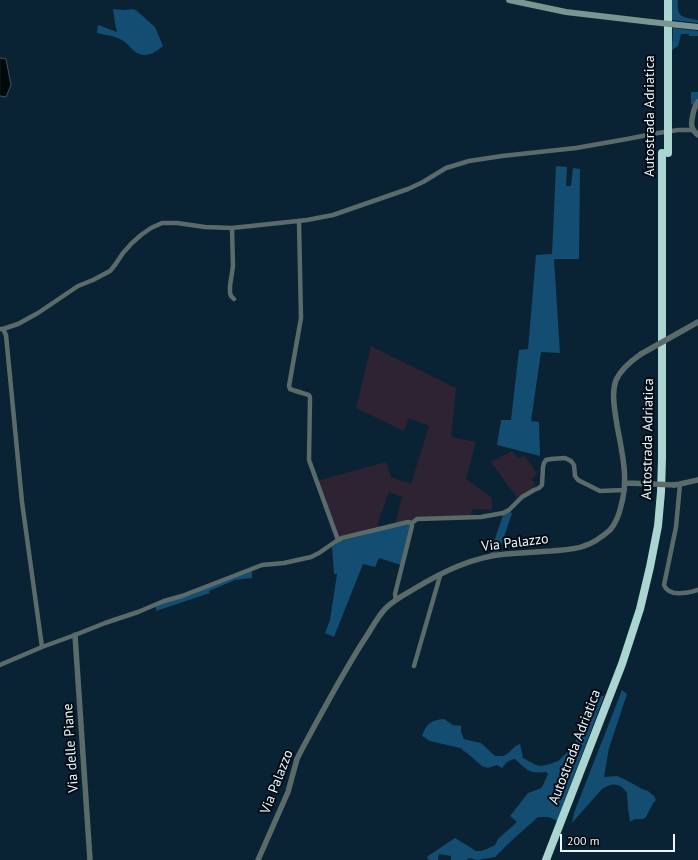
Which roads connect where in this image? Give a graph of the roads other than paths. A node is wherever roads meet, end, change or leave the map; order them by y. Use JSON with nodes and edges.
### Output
{"nodes":[{"id":1,"x":509,"y":0,"type":"edge"},
{"id":2,"x":663,"y":0,"type":"edge"},
{"id":3,"x":668,"y":0,"type":"edge"},
{"id":4,"x":698,"y":27,"type":"edge"},
{"id":5,"x":665,"y":50,"type":"junction"},
{"id":6,"x":698,"y":102,"type":"edge"},
{"id":7,"x":693,"y":130,"type":"junction"},
{"id":8,"x":698,"y":135,"type":"edge"},
{"id":9,"x":665,"y":153,"type":"junction"},
{"id":10,"x":299,"y":221,"type":"junction"},
{"id":11,"x":232,"y":228,"type":"junction"},
{"id":12,"x":234,"y":299,"type":"dead end"},
{"id":13,"x":698,"y":322,"type":"edge"},
{"id":14,"x":1,"y":329,"type":"edge"},
{"id":15,"x":698,"y":480,"type":"edge"},
{"id":16,"x":626,"y":483,"type":"junction"},
{"id":17,"x":677,"y":484,"type":"junction"},
{"id":18,"x":624,"y":490,"type":"junction"},
{"id":19,"x":412,"y":523,"type":"junction"},
{"id":20,"x":338,"y":540,"type":"junction"},
{"id":21,"x":440,"y":574,"type":"junction"},
{"id":22,"x":698,"y":590,"type":"edge"},
{"id":23,"x":396,"y":600,"type":"junction"},
{"id":24,"x":76,"y":635,"type":"junction"},
{"id":25,"x":42,"y":647,"type":"junction"},
{"id":26,"x":0,"y":665,"type":"edge"},
{"id":27,"x":414,"y":666,"type":"dead end"},
{"id":28,"x":90,"y":860,"type":"edge"},
{"id":29,"x":258,"y":860,"type":"edge"},
{"id":30,"x":546,"y":860,"type":"edge"},
{"id":31,"x":551,"y":860,"type":"edge"}],
"edges":[{"from":1,"to":4,"type":"main road","bridge":true},
{"from":2,"to":5,"type":"highway","name":"Autostrada Adriatica"},
{"from":3,"to":5,"type":"highway","name":"Autostrada Adriatica"},
{"from":5,"to":9,"type":"highway","name":"Autostrada Adriatica"},
{"from":6,"to":7,"type":"street"},
{"from":7,"to":8,"type":"street"},
{"from":7,"to":10,"type":"street"},
{"from":9,"to":30,"type":"highway","name":"Autostrada Adriatica"},
{"from":9,"to":31,"type":"highway","name":"Autostrada Adriatica"},
{"from":10,"to":11,"type":"street"},
{"from":10,"to":20,"type":"street"},
{"from":11,"to":12,"type":"street"},
{"from":11,"to":14,"type":"street"},
{"from":13,"to":16,"type":"street","name":"Via Palazzo","bridge":true},
{"from":14,"to":25,"type":"street"},
{"from":15,"to":17,"type":"street"},
{"from":16,"to":17,"type":"street","bridge":true},
{"from":16,"to":18,"type":"street","name":"Via Palazzo"},
{"from":17,"to":22,"type":"street"},
{"from":18,"to":19,"type":"street"},
{"from":18,"to":21,"type":"street","name":"Via Palazzo"},
{"from":19,"to":20,"type":"street"},
{"from":19,"to":23,"type":"street"},
{"from":20,"to":24,"type":"street"},
{"from":21,"to":23,"type":"street","name":"Via Palazzo"},
{"from":21,"to":27,"type":"street"},
{"from":23,"to":29,"type":"street","name":"Via Palazzo"},
{"from":24,"to":25,"type":"street"},
{"from":24,"to":28,"type":"street","name":"Via delle Piane"},
{"from":25,"to":26,"type":"street"}]}
